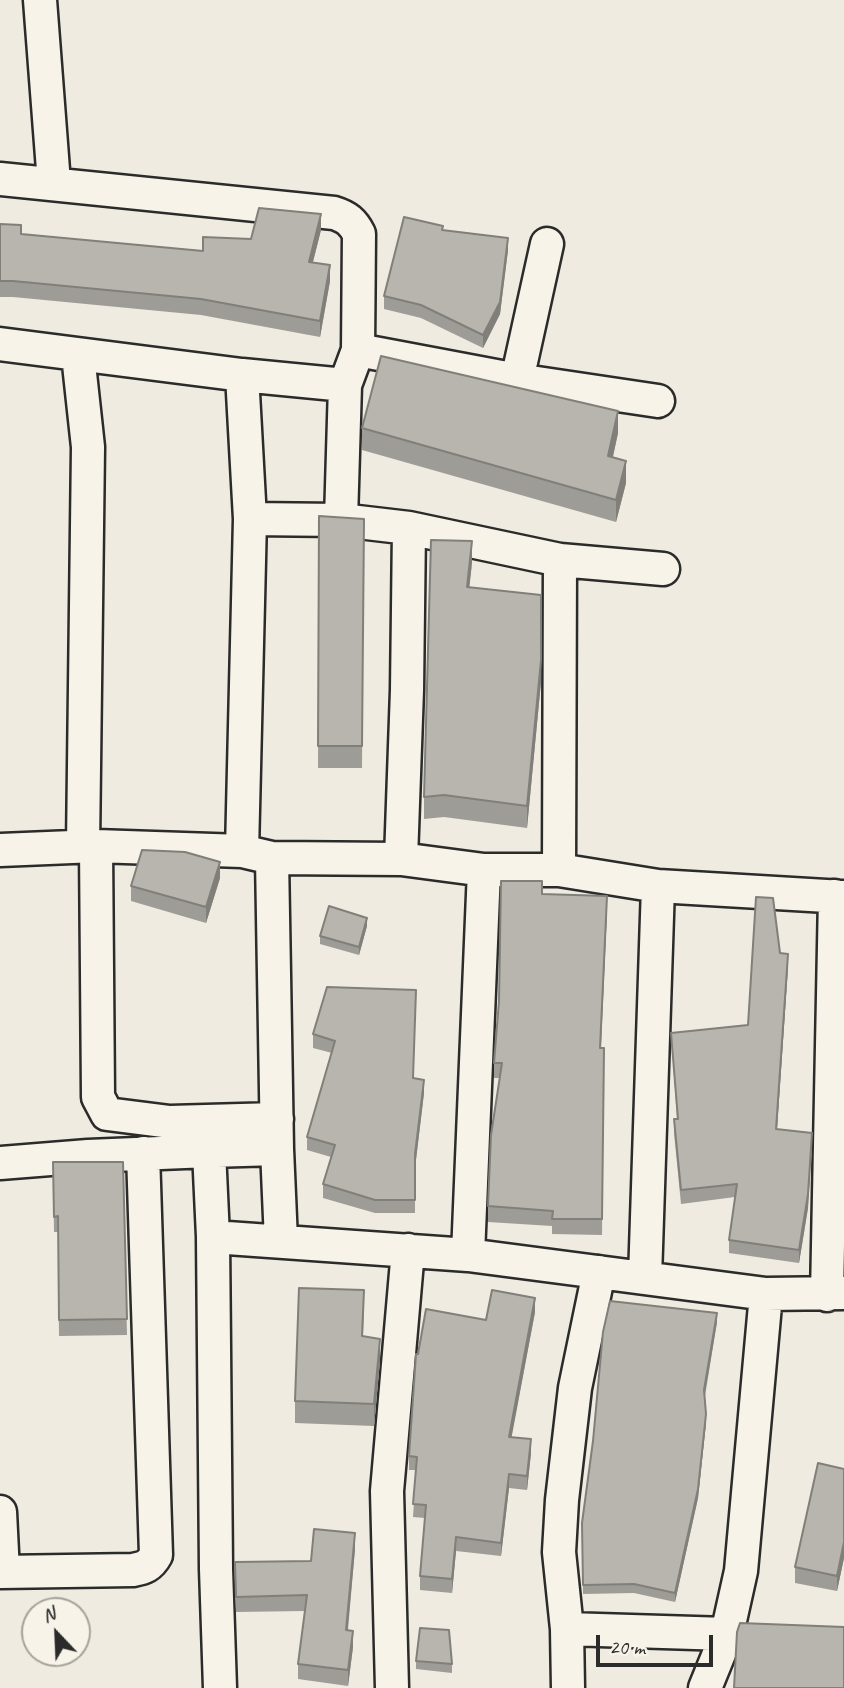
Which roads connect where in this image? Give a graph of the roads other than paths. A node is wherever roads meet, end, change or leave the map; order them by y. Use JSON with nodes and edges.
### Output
{"nodes":[{"id":1,"x":40,"y":0,"type":"edge"},
{"id":2,"x":0,"y":179,"type":"edge"},
{"id":3,"x":54,"y":183,"type":"junction"},
{"id":4,"x":547,"y":244,"type":"dead end"},
{"id":5,"x":0,"y":344,"type":"edge"},
{"id":6,"x":358,"y":350,"type":"junction"},
{"id":7,"x":78,"y":355,"type":"junction"},
{"id":8,"x":242,"y":375,"type":"junction"},
{"id":9,"x":517,"y":380,"type":"junction"},
{"id":10,"x":345,"y":385,"type":"junction"},
{"id":11,"x":658,"y":401,"type":"dead end"},
{"id":12,"x":250,"y":519,"type":"junction"},
{"id":13,"x":341,"y":520,"type":"junction"},
{"id":14,"x":409,"y":528,"type":"junction"},
{"id":15,"x":560,"y":560,"type":"junction"},
{"id":16,"x":663,"y":569,"type":"dead end"},
{"id":17,"x":90,"y":846,"type":"junction"},
{"id":18,"x":0,"y":850,"type":"edge"},
{"id":19,"x":257,"y":854,"type":"junction"},
{"id":20,"x":401,"y":859,"type":"junction"},
{"id":21,"x":484,"y":870,"type":"junction"},
{"id":22,"x":559,"y":870,"type":"junction"},
{"id":23,"x":658,"y":886,"type":"junction"},
{"id":24,"x":840,"y":897,"type":"edge"},
{"id":25,"x":277,"y":1134,"type":"junction"},
{"id":26,"x":209,"y":1137,"type":"junction"},
{"id":27,"x":144,"y":1153,"type":"junction"},
{"id":28,"x":0,"y":1163,"type":"edge"},
{"id":29,"x":213,"y":1237,"type":"junction"},
{"id":30,"x":281,"y":1241,"type":"junction"},
{"id":31,"x":408,"y":1250,"type":"junction"},
{"id":32,"x":468,"y":1255,"type":"junction"},
{"id":33,"x":599,"y":1272,"type":"junction"},
{"id":34,"x":645,"y":1278,"type":"junction"},
{"id":35,"x":766,"y":1294,"type":"junction"},
{"id":36,"x":835,"y":1294,"type":"edge"},
{"id":37,"x":0,"y":1512,"type":"edge"},
{"id":38,"x":2,"y":1572,"type":"edge"},
{"id":39,"x":566,"y":1629,"type":"junction"},
{"id":40,"x":727,"y":1634,"type":"junction"},
{"id":41,"x":220,"y":1688,"type":"edge"},
{"id":42,"x":392,"y":1688,"type":"edge"},
{"id":43,"x":568,"y":1688,"type":"edge"},
{"id":44,"x":705,"y":1688,"type":"edge"}],
"edges":[{"from":1,"to":3,"type":"street"},
{"from":2,"to":3,"type":"street"},
{"from":3,"to":6,"type":"street"},
{"from":4,"to":9,"type":"street"},
{"from":5,"to":7,"type":"street"},
{"from":6,"to":9,"type":"street"},
{"from":6,"to":10,"type":"street"},
{"from":7,"to":8,"type":"street"},
{"from":7,"to":17,"type":"street"},
{"from":8,"to":10,"type":"street"},
{"from":8,"to":12,"type":"street"},
{"from":9,"to":11,"type":"street"},
{"from":10,"to":13,"type":"street"},
{"from":12,"to":13,"type":"street"},
{"from":12,"to":19,"type":"street"},
{"from":13,"to":14,"type":"street"},
{"from":14,"to":15,"type":"street"},
{"from":14,"to":20,"type":"street"},
{"from":15,"to":16,"type":"street"},
{"from":15,"to":22,"type":"street"},
{"from":17,"to":18,"type":"street"},
{"from":17,"to":19,"type":"street"},
{"from":17,"to":26,"type":"street"},
{"from":19,"to":20,"type":"street"},
{"from":19,"to":25,"type":"street"},
{"from":20,"to":21,"type":"street"},
{"from":21,"to":22,"type":"street"},
{"from":21,"to":32,"type":"street"},
{"from":22,"to":23,"type":"street"},
{"from":23,"to":24,"type":"street"},
{"from":23,"to":34,"type":"street"},
{"from":24,"to":36,"type":"street"},
{"from":25,"to":26,"type":"street"},
{"from":25,"to":30,"type":"street"},
{"from":26,"to":27,"type":"street"},
{"from":26,"to":29,"type":"street"},
{"from":27,"to":28,"type":"street"},
{"from":27,"to":38,"type":"street"},
{"from":29,"to":30,"type":"street"},
{"from":29,"to":41,"type":"street"},
{"from":30,"to":31,"type":"street"},
{"from":31,"to":32,"type":"street"},
{"from":31,"to":42,"type":"street"},
{"from":32,"to":33,"type":"street"},
{"from":33,"to":34,"type":"street"},
{"from":33,"to":39,"type":"street"},
{"from":34,"to":35,"type":"street"},
{"from":35,"to":36,"type":"street"},
{"from":35,"to":40,"type":"street"},
{"from":37,"to":38,"type":"street"},
{"from":39,"to":40,"type":"street"},
{"from":39,"to":43,"type":"street"},
{"from":40,"to":44,"type":"street"}]}
